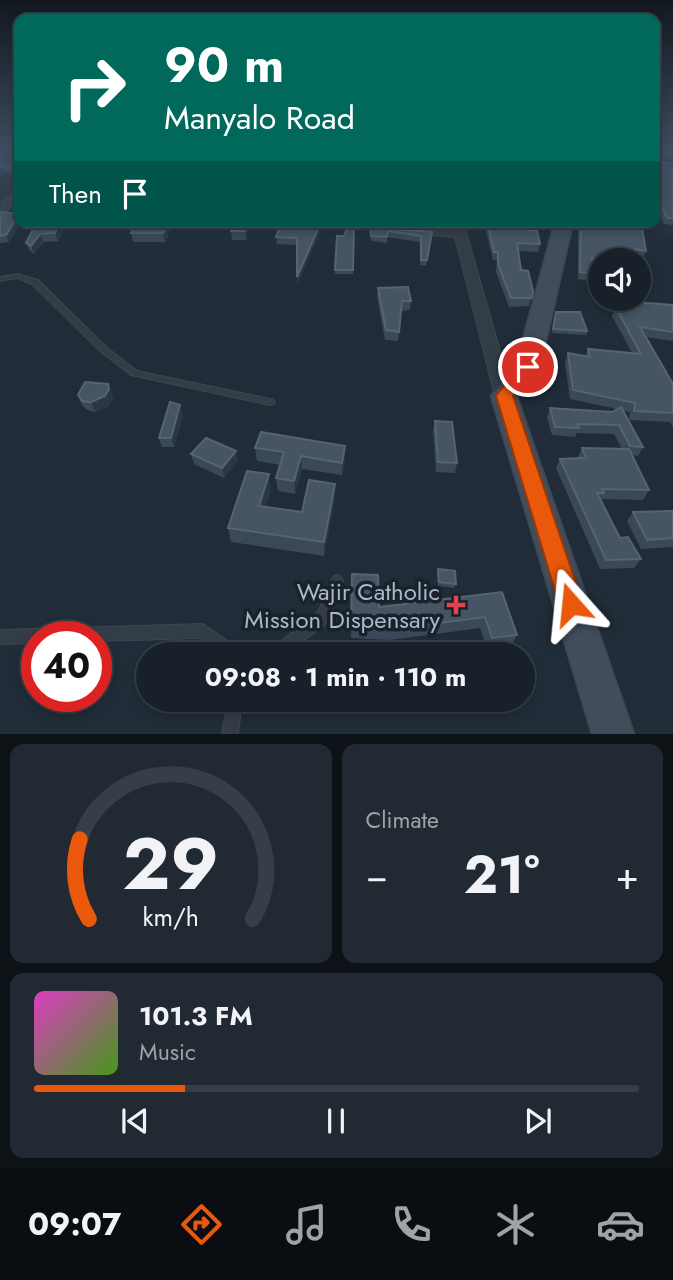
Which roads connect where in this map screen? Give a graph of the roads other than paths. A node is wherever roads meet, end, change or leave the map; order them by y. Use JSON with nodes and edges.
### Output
{"nodes":[{"id":1,"x":14,"y":196,"type":"edge"},
{"id":2,"x":1,"y":209,"type":"edge"},
{"id":3,"x":458,"y":228,"type":"edge"},
{"id":4,"x":563,"y":228,"type":"edge"},
{"id":5,"x":0,"y":279,"type":"edge"},
{"id":6,"x":504,"y":396,"type":"junction"},
{"id":7,"x":270,"y":402,"type":"dead end"},
{"id":8,"x":337,"y":581,"type":"dead end"},
{"id":9,"x":0,"y":637,"type":"edge"},
{"id":10,"x":218,"y":642,"type":"edge"},
{"id":11,"x":291,"y":642,"type":"edge"},
{"id":12,"x":233,"y":712,"type":"edge"},
{"id":13,"x":230,"y":734,"type":"edge"},
{"id":14,"x":612,"y":734,"type":"edge"}],
"edges":[{"from":1,"to":2,"type":"street"},
{"from":3,"to":6,"type":"street"},
{"from":4,"to":6,"type":"street"},
{"from":5,"to":7,"type":"lane"},
{"from":6,"to":14,"type":"street"},
{"from":8,"to":11,"type":"lane"},
{"from":9,"to":10,"type":"lane"},
{"from":12,"to":13,"type":"lane"}]}
